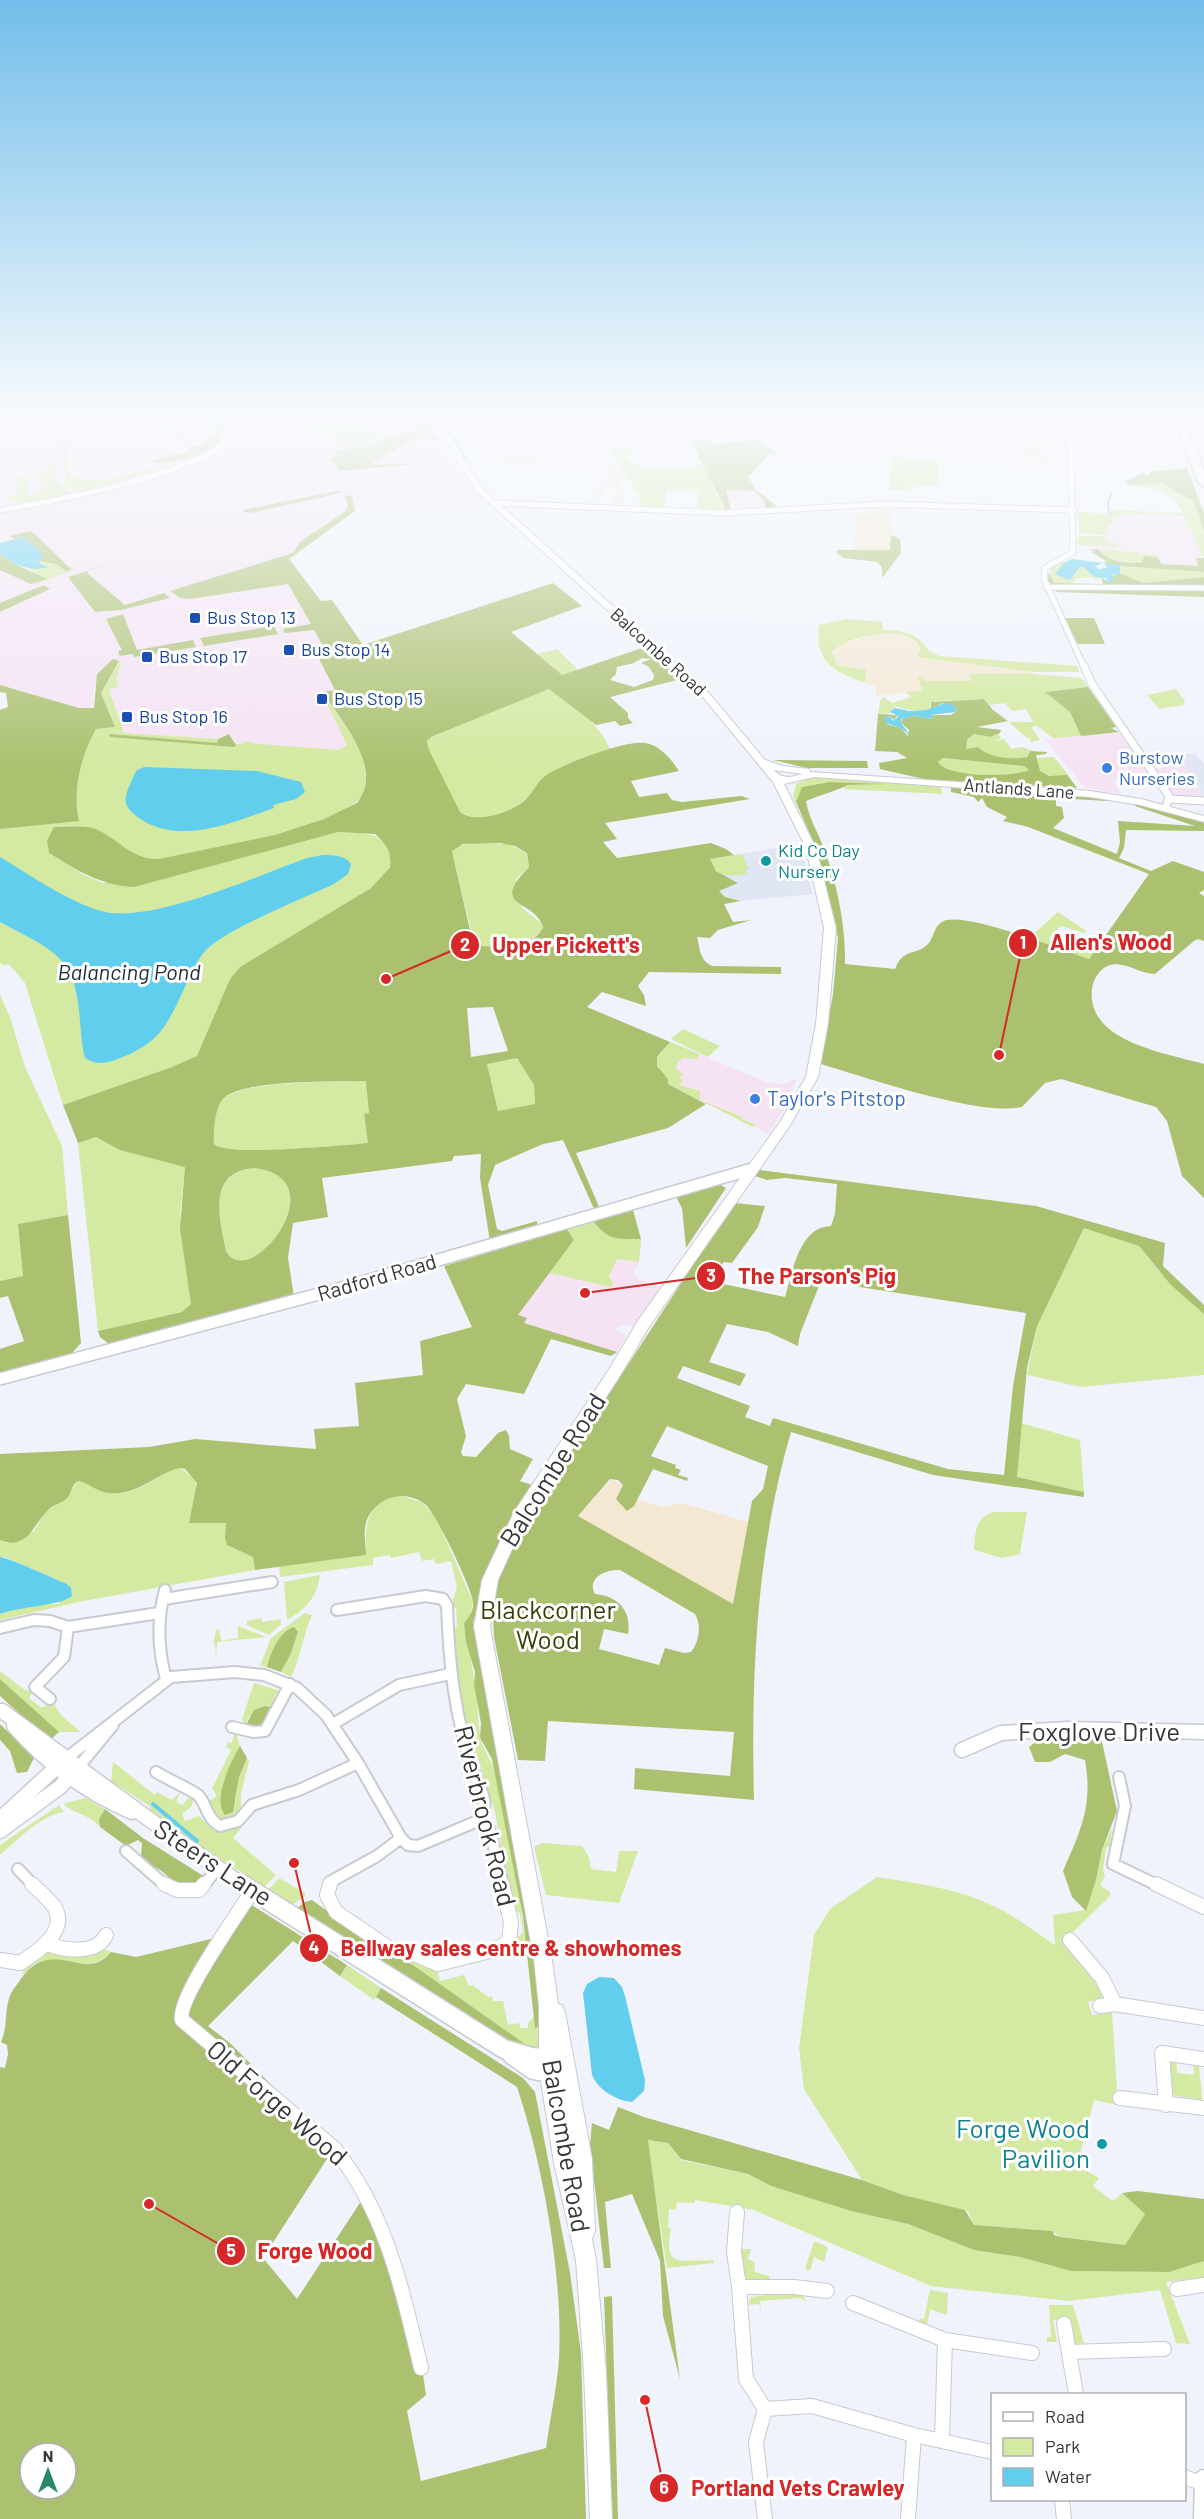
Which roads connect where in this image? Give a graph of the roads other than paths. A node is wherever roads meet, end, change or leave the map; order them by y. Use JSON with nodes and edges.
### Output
{"nodes":[{"id":1,"x":528,"y":534,"type":"edge"},
{"id":2,"x":1073,"y":534,"type":"edge"},
{"id":3,"x":1046,"y":587,"type":"junction"},
{"id":4,"x":1204,"y":588,"type":"edge"},
{"id":5,"x":760,"y":760,"type":"junction"},
{"id":6,"x":785,"y":770,"type":"junction"},
{"id":7,"x":831,"y":775,"type":"junction"},
{"id":8,"x":775,"y":777,"type":"junction"},
{"id":9,"x":793,"y":778,"type":"junction"},
{"id":10,"x":1204,"y":801,"type":"edge"},
{"id":11,"x":1168,"y":803,"type":"junction"},
{"id":12,"x":789,"y":804,"type":"junction"},
{"id":13,"x":1204,"y":819,"type":"edge"},
{"id":14,"x":752,"y":1169,"type":"junction"},
{"id":15,"x":721,"y":1176,"type":"junction"},
{"id":16,"x":737,"y":1188,"type":"junction"},
{"id":17,"x":0,"y":1379,"type":"edge"},
{"id":18,"x":272,"y":1582,"type":"dead end"},
{"id":19,"x":337,"y":1610,"type":"dead end"},
{"id":20,"x":159,"y":1613,"type":"junction"},
{"id":21,"x":68,"y":1627,"type":"junction"},
{"id":22,"x":0,"y":1628,"type":"edge"},
{"id":23,"x":450,"y":1674,"type":"junction"},
{"id":24,"x":166,"y":1679,"type":"junction"},
{"id":25,"x":290,"y":1684,"type":"junction"},
{"id":26,"x":50,"y":1699,"type":"dead end"},
{"id":27,"x":1,"y":1710,"type":"edge"},
{"id":28,"x":333,"y":1724,"type":"junction"},
{"id":29,"x":232,"y":1727,"type":"dead end"},
{"id":30,"x":1204,"y":1732,"type":"edge"},
{"id":31,"x":962,"y":1750,"type":"dead end"},
{"id":32,"x":358,"y":1763,"type":"junction"},
{"id":33,"x":68,"y":1767,"type":"junction"},
{"id":34,"x":156,"y":1772,"type":"dead end"},
{"id":35,"x":1119,"y":1777,"type":"dead end"},
{"id":36,"x":0,"y":1819,"type":"edge"},
{"id":37,"x":480,"y":1820,"type":"junction"},
{"id":38,"x":0,"y":1831,"type":"edge"},
{"id":39,"x":401,"y":1838,"type":"junction"},
{"id":40,"x":126,"y":1851,"type":"dead end"},
{"id":41,"x":218,"y":1868,"type":"junction"},
{"id":42,"x":18,"y":1869,"type":"dead end"},
{"id":43,"x":253,"y":1890,"type":"junction"},
{"id":44,"x":1204,"y":1907,"type":"edge"},
{"id":45,"x":106,"y":1935,"type":"dead end"},
{"id":46,"x":1070,"y":1940,"type":"dead end"},
{"id":47,"x":46,"y":1943,"type":"junction"},
{"id":48,"x":0,"y":1960,"type":"edge"},
{"id":49,"x":1115,"y":2004,"type":"junction"},
{"id":50,"x":1100,"y":2006,"type":"dead end"},
{"id":51,"x":1204,"y":2018,"type":"edge"},
{"id":52,"x":1204,"y":2059,"type":"edge"},
{"id":53,"x":558,"y":2066,"type":"junction"},
{"id":54,"x":1120,"y":2098,"type":"dead end"},
{"id":55,"x":1166,"y":2105,"type":"junction"},
{"id":56,"x":1204,"y":2108,"type":"edge"},
{"id":57,"x":737,"y":2212,"type":"dead end"},
{"id":58,"x":1204,"y":2285,"type":"edge"},
{"id":59,"x":739,"y":2287,"type":"junction"},
{"id":60,"x":1177,"y":2289,"type":"dead end"},
{"id":61,"x":827,"y":2291,"type":"dead end"},
{"id":62,"x":853,"y":2302,"type":"dead end"},
{"id":63,"x":1064,"y":2324,"type":"dead end"},
{"id":64,"x":945,"y":2340,"type":"junction"},
{"id":65,"x":1164,"y":2349,"type":"dead end"},
{"id":66,"x":1069,"y":2352,"type":"junction"},
{"id":67,"x":1032,"y":2353,"type":"dead end"},
{"id":68,"x":422,"y":2368,"type":"dead end"},
{"id":69,"x":1076,"y":2393,"type":"edge"},
{"id":70,"x":765,"y":2409,"type":"junction"},
{"id":71,"x":914,"y":2435,"type":"junction"},
{"id":72,"x":942,"y":2441,"type":"junction"},
{"id":73,"x":991,"y":2452,"type":"edge"},
{"id":74,"x":1197,"y":2480,"type":"edge"},
{"id":75,"x":1062,"y":2501,"type":"edge"},
{"id":76,"x":601,"y":2519,"type":"edge"},
{"id":77,"x":765,"y":2519,"type":"edge"},
{"id":78,"x":908,"y":2519,"type":"edge"},
{"id":79,"x":1064,"y":2519,"type":"edge"},
{"id":80,"x":1203,"y":2519,"type":"edge"}],
"edges":[{"from":1,"to":5,"type":"main road","name":"Balcombe Road"},
{"from":2,"to":3,"type":"street"},
{"from":3,"to":4,"type":"street"},
{"from":3,"to":11,"type":"street"},
{"from":5,"to":6,"type":"main road","name":"Balcombe Road"},
{"from":5,"to":8,"type":"main road","name":"Balcombe Road"},
{"from":6,"to":7,"type":"main road","name":"Antlands Lane"},
{"from":6,"to":8,"type":"main road"},
{"from":6,"to":9,"type":"main road"},
{"from":7,"to":9,"type":"main road","name":"Antlands Lane"},
{"from":7,"to":11,"type":"main road","name":"Antlands Lane"},
{"from":8,"to":9,"type":"main road","name":"Antlands Lane"},
{"from":8,"to":12,"type":"main road","name":"Balcombe Road"},
{"from":9,"to":12,"type":"main road"},
{"from":10,"to":11,"type":"street"},
{"from":11,"to":13,"type":"main road","name":"Antlands Lane"},
{"from":12,"to":14,"type":"main road","name":"Balcombe Road"},
{"from":14,"to":15,"type":"street","name":"Radford Road"},
{"from":14,"to":16,"type":"main road","name":"Balcombe Road"},
{"from":15,"to":16,"type":"street"},
{"from":15,"to":17,"type":"street","name":"Radford Road"},
{"from":16,"to":53,"type":"main road","name":"Balcombe Road"},
{"from":18,"to":20,"type":"street"},
{"from":19,"to":23,"type":"street","name":"Riverbrook Road"},
{"from":20,"to":21,"type":"street"},
{"from":20,"to":24,"type":"street"},
{"from":21,"to":22,"type":"street"},
{"from":21,"to":26,"type":"street"},
{"from":23,"to":28,"type":"street"},
{"from":23,"to":37,"type":"street","name":"Riverbrook Road"},
{"from":24,"to":25,"type":"street"},
{"from":24,"to":33,"type":"street"},
{"from":25,"to":28,"type":"street"},
{"from":25,"to":29,"type":"street"},
{"from":27,"to":33,"type":"street","name":"Steers Lane"},
{"from":28,"to":32,"type":"street"},
{"from":30,"to":31,"type":"street","name":"Foxglove Drive"},
{"from":32,"to":34,"type":"street"},
{"from":32,"to":39,"type":"street"},
{"from":33,"to":36,"type":"street"},
{"from":33,"to":38,"type":"street"},
{"from":33,"to":41,"type":"street","name":"Steers Lane"},
{"from":35,"to":44,"type":"street"},
{"from":37,"to":39,"type":"street"},
{"from":37,"to":39,"type":"street","name":"Riverbrook Road"},
{"from":40,"to":41,"type":"street"},
{"from":41,"to":43,"type":"street","name":"Steers Lane"},
{"from":42,"to":47,"type":"street"},
{"from":43,"to":53,"type":"street","name":"Steers Lane"},
{"from":43,"to":68,"type":"street","name":"Old Forge Wood"},
{"from":45,"to":47,"type":"street"},
{"from":46,"to":49,"type":"street"},
{"from":47,"to":48,"type":"street"},
{"from":49,"to":50,"type":"street"},
{"from":49,"to":51,"type":"street"},
{"from":52,"to":55,"type":"street"},
{"from":53,"to":76,"type":"main road","name":"Balcombe Road"},
{"from":54,"to":55,"type":"street"},
{"from":55,"to":56,"type":"street"},
{"from":57,"to":59,"type":"street"},
{"from":58,"to":60,"type":"street"},
{"from":59,"to":61,"type":"street"},
{"from":59,"to":70,"type":"street"},
{"from":62,"to":64,"type":"street"},
{"from":63,"to":66,"type":"street"},
{"from":64,"to":67,"type":"street"},
{"from":64,"to":72,"type":"street"},
{"from":65,"to":66,"type":"street"},
{"from":66,"to":69,"type":"street"},
{"from":70,"to":71,"type":"street"},
{"from":70,"to":77,"type":"street"},
{"from":71,"to":72,"type":"street"},
{"from":71,"to":78,"type":"street"},
{"from":72,"to":73,"type":"street"},
{"from":74,"to":80,"type":"street"},
{"from":75,"to":79,"type":"street"}]}
